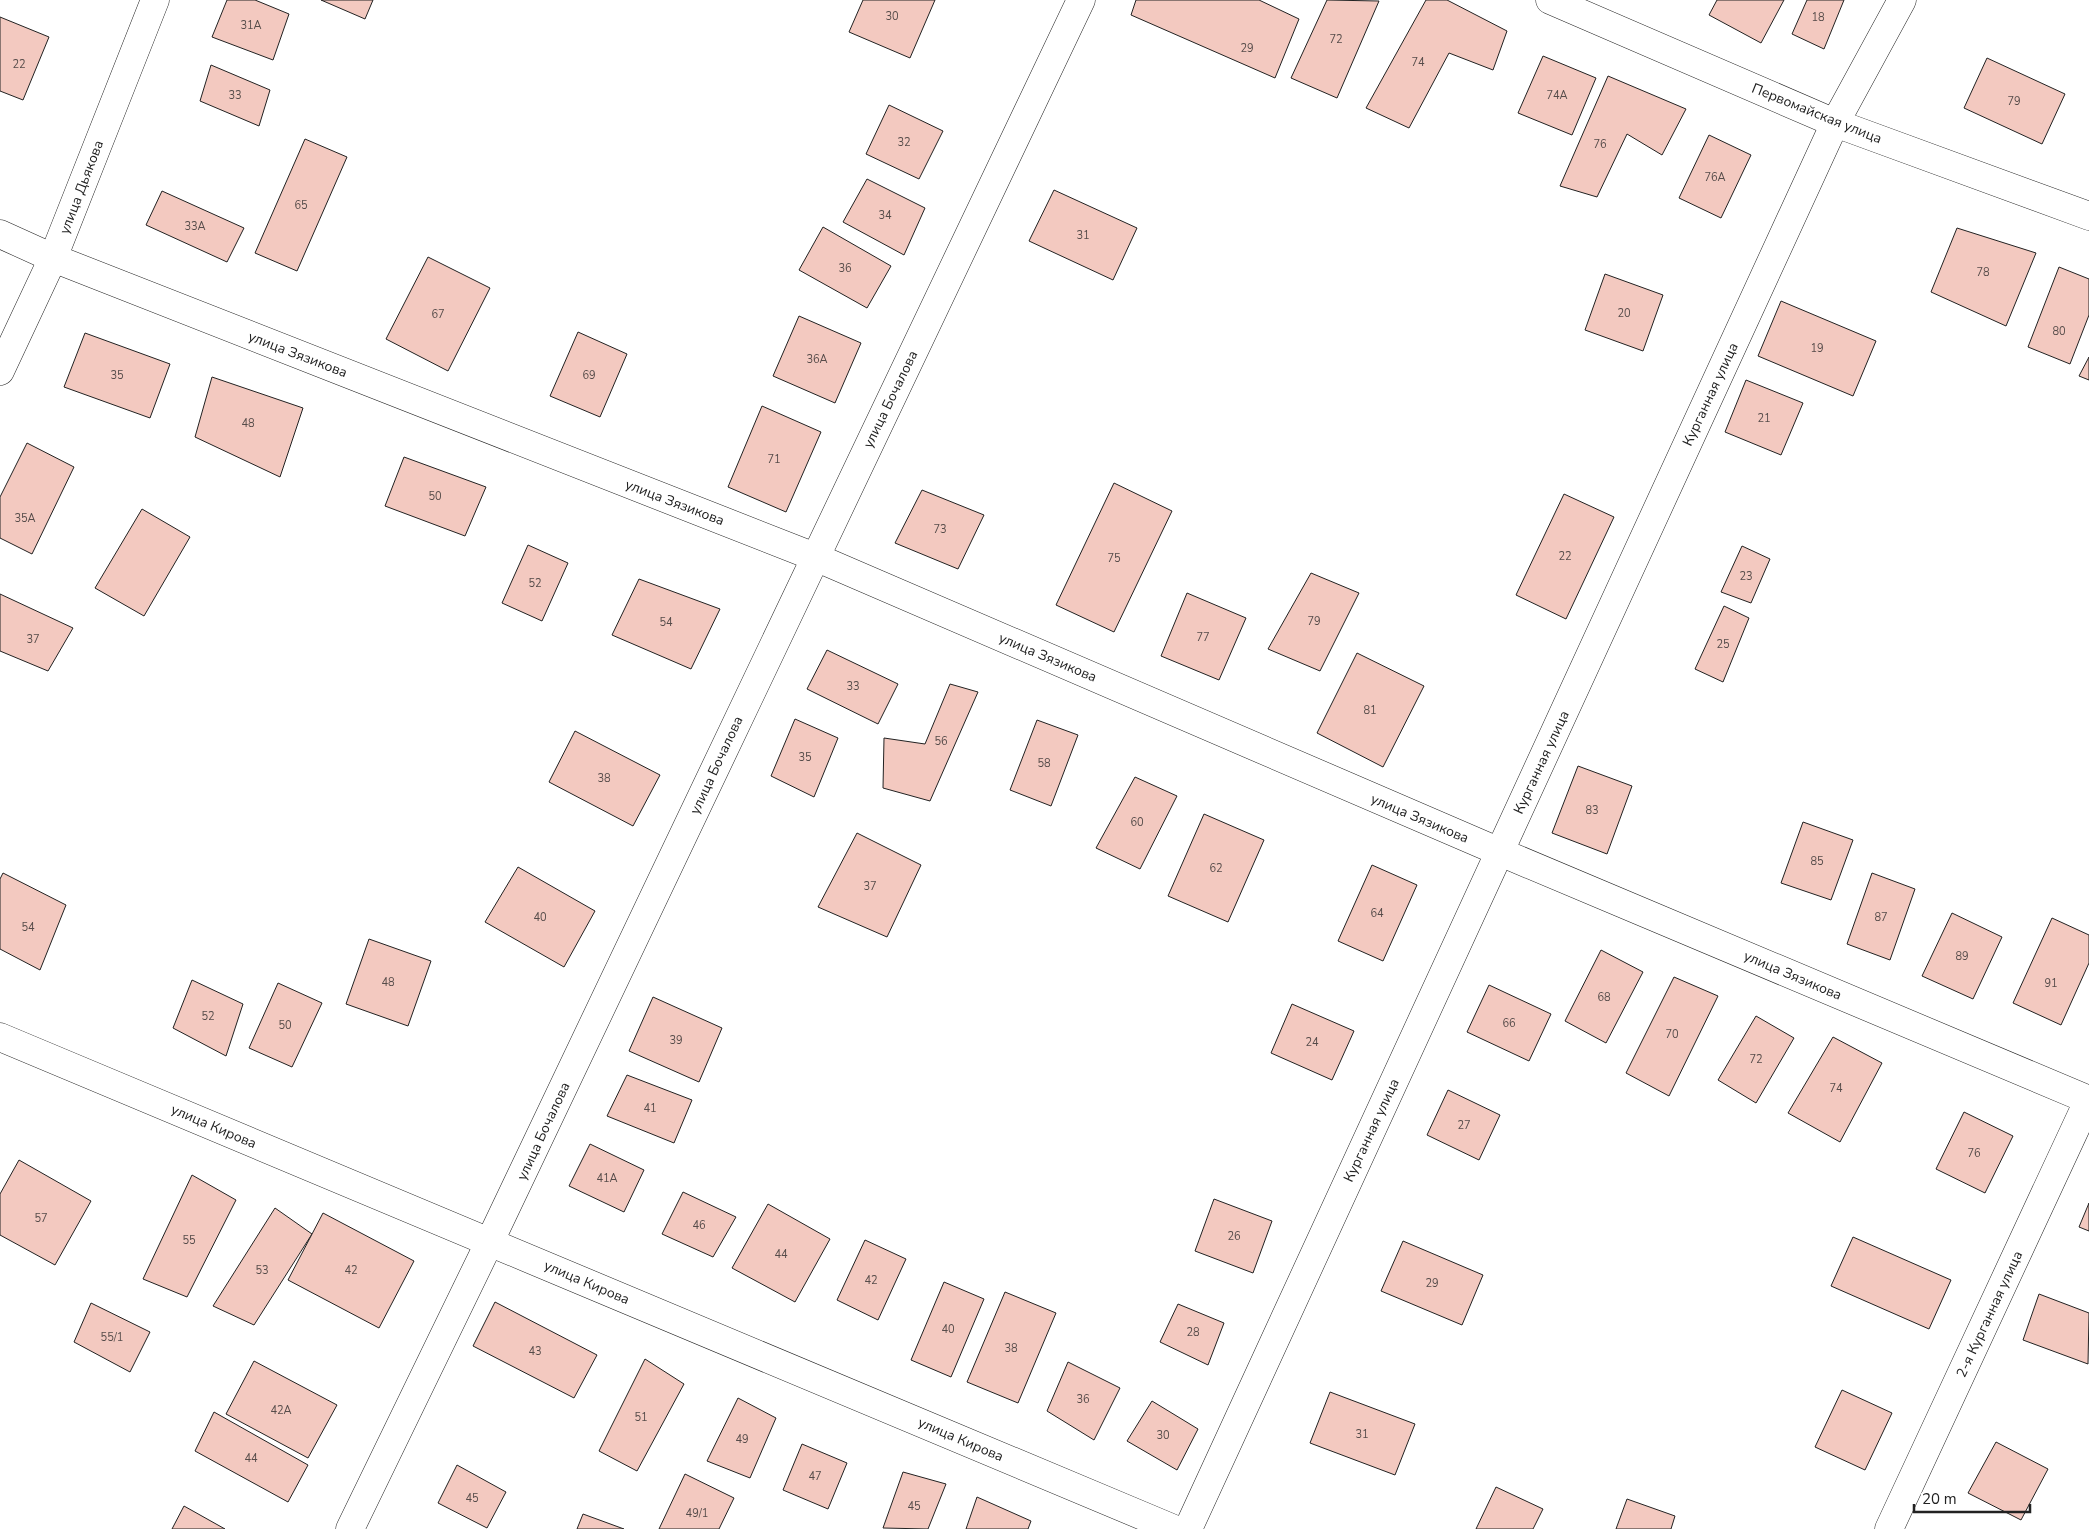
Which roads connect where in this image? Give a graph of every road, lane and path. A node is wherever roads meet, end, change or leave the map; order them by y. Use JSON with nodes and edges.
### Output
{"nodes":[{"id":1,"x":155,"y":0,"type":"edge"},
{"id":2,"x":1081,"y":0,"type":"edge"},
{"id":3,"x":1550,"y":0,"type":"edge"},
{"id":4,"x":1902,"y":0,"type":"edge"},
{"id":5,"x":1835,"y":123,"type":"junction"},
{"id":6,"x":2089,"y":216,"type":"edge"},
{"id":7,"x":0,"y":234,"type":"edge"},
{"id":8,"x":53,"y":258,"type":"junction"},
{"id":9,"x":0,"y":371,"type":"edge"},
{"id":10,"x":815,"y":557,"type":"junction"},
{"id":11,"x":1500,"y":852,"type":"junction"},
{"id":12,"x":0,"y":1037,"type":"edge"},
{"id":13,"x":2089,"y":1099,"type":"edge"},
{"id":14,"x":490,"y":1241,"type":"junction"},
{"id":15,"x":350,"y":1529,"type":"edge"},
{"id":16,"x":1174,"y":1529,"type":"edge"},
{"id":17,"x":1188,"y":1529,"type":"edge"},
{"id":18,"x":1889,"y":1529,"type":"edge"}],
"edges":[{"from":1,"to":8,"type":"street","name":"улица Дьякова"},
{"from":2,"to":10,"type":"street","name":"улица Бочалова"},
{"from":3,"to":5,"type":"street","name":"Первомайская улица"},
{"from":4,"to":5,"type":"street","name":"Курганная улица"},
{"from":5,"to":6,"type":"street","name":"Первомайская улица"},
{"from":5,"to":11,"type":"street","name":"Курганная улица"},
{"from":7,"to":8,"type":"street","name":"улица Зязикова"},
{"from":8,"to":9,"type":"street","name":"улица Дьякова"},
{"from":8,"to":10,"type":"street","name":"улица Зязикова"},
{"from":10,"to":11,"type":"street","name":"улица Зязикова"},
{"from":10,"to":14,"type":"street","name":"улица Бочалова"},
{"from":11,"to":13,"type":"street","name":"улица Зязикова"},
{"from":11,"to":17,"type":"street","name":"Курганная улица"},
{"from":12,"to":14,"type":"street","name":"улица Кирова"},
{"from":13,"to":18,"type":"street","name":"2-я Курганная улица"},
{"from":14,"to":15,"type":"street","name":"улица Бочалова"},
{"from":14,"to":16,"type":"street","name":"улица Кирова"}]}
